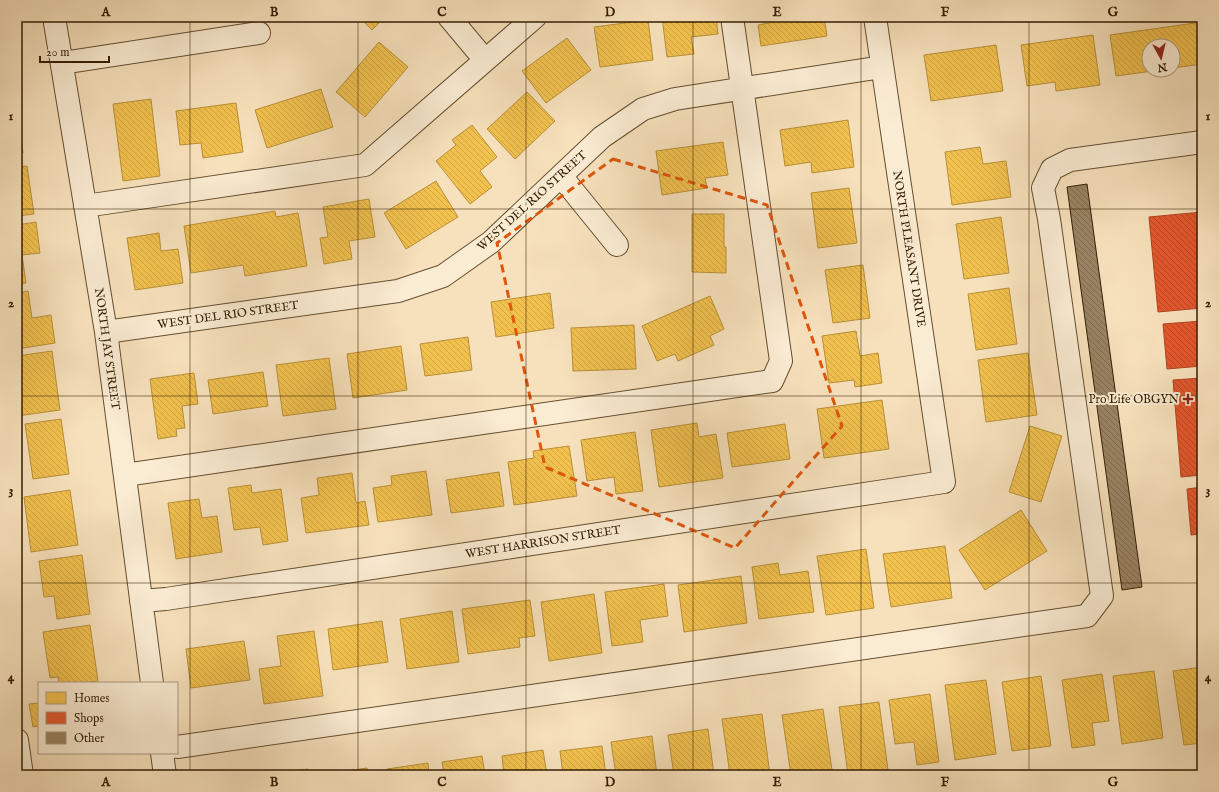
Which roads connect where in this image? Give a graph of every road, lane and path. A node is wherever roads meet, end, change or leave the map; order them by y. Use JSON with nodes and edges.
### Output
{"nodes":[{"id":1,"x":54,"y":17,"type":"edge"},
{"id":2,"x":449,"y":17,"type":"edge"},
{"id":3,"x":534,"y":17,"type":"edge"},
{"id":4,"x":732,"y":17,"type":"edge"},
{"id":5,"x":875,"y":17,"type":"edge"},
{"id":6,"x":259,"y":33,"type":"dead end"},
{"id":7,"x":485,"y":60,"type":"junction"},
{"id":8,"x":62,"y":63,"type":"junction"},
{"id":9,"x":882,"y":67,"type":"junction"},
{"id":10,"x":742,"y":89,"type":"junction"},
{"id":11,"x":1202,"y":142,"type":"edge"},
{"id":12,"x":561,"y":176,"type":"junction"},
{"id":13,"x":85,"y":206,"type":"junction"},
{"id":14,"x":617,"y":245,"type":"dead end"},
{"id":15,"x":106,"y":332,"type":"junction"},
{"id":16,"x":124,"y":475,"type":"junction"},
{"id":17,"x":944,"y":482,"type":"joint"},
{"id":18,"x":141,"y":602,"type":"junction"},
{"id":19,"x":152,"y":682,"type":"edge"},
{"id":20,"x":17,"y":740,"type":"edge"},
{"id":21,"x":178,"y":747,"type":"edge"},
{"id":22,"x":162,"y":754,"type":"edge"},
{"id":23,"x":20,"y":768,"type":"edge"},
{"id":24,"x":165,"y":775,"type":"edge"}],
"edges":[{"from":1,"to":8,"type":"street","name":"NORTH JAY STREET"},
{"from":2,"to":7,"type":"street"},
{"from":3,"to":7,"type":"street"},
{"from":4,"to":10,"type":"street"},
{"from":5,"to":9,"type":"street","name":"NORTH PLEASANT DRIVE"},
{"from":6,"to":8,"type":"street"},
{"from":7,"to":13,"type":"street"},
{"from":8,"to":13,"type":"street","name":"NORTH JAY STREET"},
{"from":9,"to":10,"type":"street","name":"WEST DEL RIO STREET"},
{"from":9,"to":17,"type":"street","name":"NORTH PLEASANT DRIVE"},
{"from":10,"to":12,"type":"street","name":"WEST DEL RIO STREET"},
{"from":10,"to":16,"type":"street"},
{"from":11,"to":21,"type":"street"},
{"from":12,"to":14,"type":"street"},
{"from":12,"to":15,"type":"street","name":"WEST DEL RIO STREET"},
{"from":13,"to":15,"type":"street","name":"NORTH JAY STREET"},
{"from":15,"to":16,"type":"street","name":"NORTH JAY STREET"},
{"from":16,"to":18,"type":"street","name":"NORTH JAY STREET"},
{"from":17,"to":18,"type":"street","name":"WEST HARRISON STREET"},
{"from":18,"to":19,"type":"street","name":"NORTH JAY STREET"},
{"from":20,"to":23,"type":"street"},
{"from":22,"to":24,"type":"street"}]}
